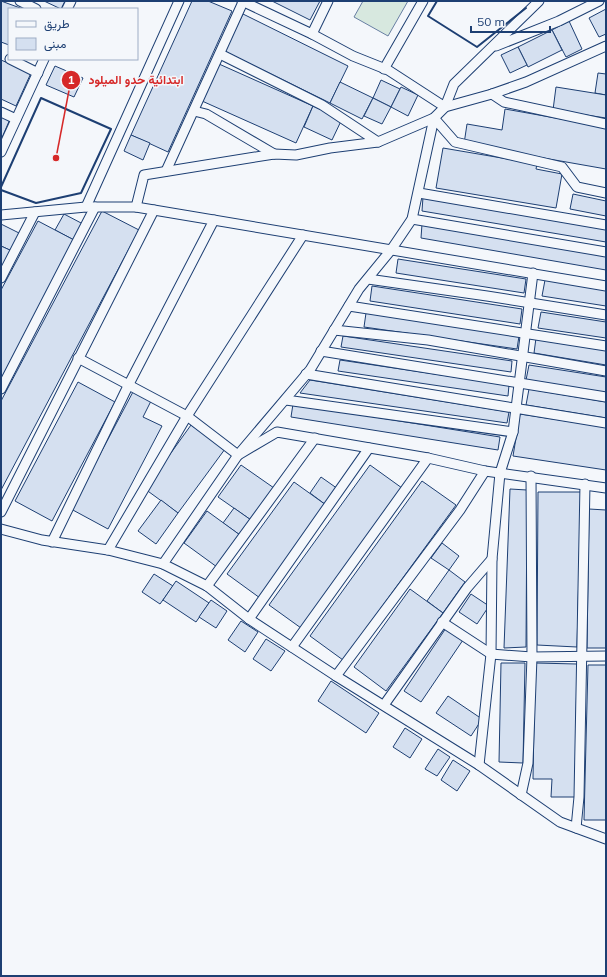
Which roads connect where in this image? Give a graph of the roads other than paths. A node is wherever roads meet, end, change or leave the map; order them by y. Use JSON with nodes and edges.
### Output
{"nodes":[{"id":1,"x":20,"y":1,"type":"edge"},
{"id":2,"x":179,"y":1,"type":"edge"},
{"id":3,"x":243,"y":1,"type":"edge"},
{"id":4,"x":328,"y":1,"type":"edge"},
{"id":5,"x":423,"y":1,"type":"edge"},
{"id":6,"x":539,"y":1,"type":"edge"},
{"id":7,"x":599,"y":1,"type":"edge"},
{"id":8,"x":34,"y":8,"type":"edge"},
{"id":9,"x":312,"y":34,"type":"junction"},
{"id":10,"x":606,"y":46,"type":"edge"},
{"id":11,"x":493,"y":47,"type":"junction"},
{"id":12,"x":220,"y":54,"type":"junction"},
{"id":13,"x":11,"y":60,"type":"edge"},
{"id":14,"x":44,"y":60,"type":"edge"},
{"id":15,"x":384,"y":68,"type":"junction"},
{"id":16,"x":38,"y":73,"type":"junction"},
{"id":17,"x":492,"y":94,"type":"junction"},
{"id":18,"x":445,"y":107,"type":"junction"},
{"id":19,"x":194,"y":111,"type":"junction"},
{"id":20,"x":1,"y":112,"type":"edge"},
{"id":21,"x":434,"y":118,"type":"junction"},
{"id":22,"x":16,"y":119,"type":"junction"},
{"id":23,"x":606,"y":124,"type":"edge"},
{"id":24,"x":378,"y":142,"type":"junction"},
{"id":25,"x":1,"y":152,"type":"edge"},
{"id":26,"x":274,"y":154,"type":"junction"},
{"id":27,"x":166,"y":171,"type":"junction"},
{"id":28,"x":419,"y":193,"type":"junction"},
{"id":29,"x":606,"y":193,"type":"edge"},
{"id":30,"x":86,"y":207,"type":"junction"},
{"id":31,"x":95,"y":207,"type":"junction"},
{"id":32,"x":136,"y":207,"type":"junction"},
{"id":33,"x":154,"y":210,"type":"junction"},
{"id":34,"x":35,"y":212,"type":"junction"},
{"id":35,"x":1,"y":215,"type":"edge"},
{"id":36,"x":412,"y":219,"type":"junction"},
{"id":37,"x":214,"y":220,"type":"junction"},
{"id":38,"x":606,"y":225,"type":"edge"},
{"id":39,"x":303,"y":235,"type":"junction"},
{"id":40,"x":391,"y":250,"type":"junction"},
{"id":41,"x":606,"y":252,"type":"edge"},
{"id":42,"x":533,"y":274,"type":"junction"},
{"id":43,"x":1,"y":278,"type":"edge"},
{"id":44,"x":368,"y":279,"type":"junction"},
{"id":45,"x":606,"y":286,"type":"edge"},
{"id":46,"x":530,"y":302,"type":"junction"},
{"id":47,"x":349,"y":306,"type":"junction"},
{"id":48,"x":606,"y":315,"type":"edge"},
{"id":49,"x":334,"y":330,"type":"junction"},
{"id":50,"x":526,"y":333,"type":"junction"},
{"id":51,"x":606,"y":346,"type":"edge"},
{"id":52,"x":321,"y":351,"type":"junction"},
{"id":53,"x":523,"y":356,"type":"junction"},
{"id":54,"x":78,"y":358,"type":"junction"},
{"id":55,"x":606,"y":371,"type":"edge"},
{"id":56,"x":306,"y":374,"type":"junction"},
{"id":57,"x":519,"y":383,"type":"junction"},
{"id":58,"x":129,"y":384,"type":"junction"},
{"id":59,"x":1,"y":389,"type":"edge"},
{"id":60,"x":606,"y":397,"type":"edge"},
{"id":61,"x":286,"y":400,"type":"junction"},
{"id":62,"x":516,"y":408,"type":"junction"},
{"id":63,"x":187,"y":416,"type":"junction"},
{"id":64,"x":606,"y":423,"type":"edge"},
{"id":65,"x":513,"y":432,"type":"junction"},
{"id":66,"x":315,"y":438,"type":"junction"},
{"id":67,"x":369,"y":448,"type":"junction"},
{"id":68,"x":238,"y":456,"type":"junction"},
{"id":69,"x":428,"y":458,"type":"junction"},
{"id":70,"x":485,"y":471,"type":"junction"},
{"id":71,"x":500,"y":473,"type":"junction"},
{"id":72,"x":531,"y":476,"type":"junction"},
{"id":73,"x":585,"y":484,"type":"junction"},
{"id":74,"x":606,"y":488,"type":"edge"},
{"id":75,"x":1,"y":512,"type":"edge"},
{"id":76,"x":1,"y":529,"type":"edge"},
{"id":77,"x":52,"y":542,"type":"junction"},
{"id":78,"x":108,"y":550,"type":"junction"},
{"id":79,"x":492,"y":558,"type":"junction"},
{"id":80,"x":163,"y":564,"type":"junction"},
{"id":81,"x":207,"y":586,"type":"junction"},
{"id":82,"x":249,"y":619,"type":"junction"},
{"id":83,"x":442,"y":622,"type":"junction"},
{"id":84,"x":292,"y":647,"type":"junction"},
{"id":85,"x":491,"y":654,"type":"junction"},
{"id":86,"x":582,"y":656,"type":"junction"},
{"id":87,"x":606,"y":656,"type":"edge"},
{"id":88,"x":532,"y":657,"type":"junction"},
{"id":89,"x":336,"y":676,"type":"junction"},
{"id":90,"x":384,"y":704,"type":"junction"},
{"id":91,"x":479,"y":765,"type":"junction"},
{"id":92,"x":522,"y":795,"type":"junction"},
{"id":93,"x":576,"y":828,"type":"junction"},
{"id":94,"x":606,"y":839,"type":"edge"}],
"edges":[{"from":1,"to":8,"type":"street"},
{"from":2,"to":30,"type":"street"},
{"from":3,"to":9,"type":"street"},
{"from":3,"to":12,"type":"street"},
{"from":4,"to":9,"type":"street"},
{"from":5,"to":15,"type":"street"},
{"from":6,"to":11,"type":"street"},
{"from":7,"to":11,"type":"street"},
{"from":9,"to":15,"type":"street"},
{"from":10,"to":17,"type":"street"},
{"from":11,"to":18,"type":"street"},
{"from":12,"to":19,"type":"street"},
{"from":12,"to":24,"type":"street"},
{"from":13,"to":16,"type":"street"},
{"from":14,"to":16,"type":"street"},
{"from":15,"to":18,"type":"street"},
{"from":16,"to":22,"type":"street"},
{"from":17,"to":18,"type":"street"},
{"from":17,"to":23,"type":"street"},
{"from":18,"to":21,"type":"street"},
{"from":19,"to":26,"type":"street"},
{"from":19,"to":27,"type":"street"},
{"from":20,"to":22,"type":"street"},
{"from":21,"to":24,"type":"street"},
{"from":21,"to":28,"type":"street"},
{"from":21,"to":29,"type":"street"},
{"from":22,"to":25,"type":"street"},
{"from":24,"to":26,"type":"street"},
{"from":26,"to":27,"type":"street"},
{"from":27,"to":32,"type":"street"},
{"from":28,"to":36,"type":"street"},
{"from":28,"to":38,"type":"street"},
{"from":30,"to":31,"type":"street"},
{"from":30,"to":34,"type":"street"},
{"from":31,"to":32,"type":"street"},
{"from":31,"to":59,"type":"street"},
{"from":32,"to":33,"type":"street"},
{"from":33,"to":37,"type":"street"},
{"from":33,"to":54,"type":"street"},
{"from":34,"to":35,"type":"street"},
{"from":34,"to":43,"type":"street"},
{"from":36,"to":40,"type":"street"},
{"from":36,"to":41,"type":"street"},
{"from":37,"to":39,"type":"street"},
{"from":37,"to":58,"type":"street"},
{"from":39,"to":40,"type":"street"},
{"from":39,"to":63,"type":"street"},
{"from":40,"to":42,"type":"street"},
{"from":40,"to":44,"type":"street"},
{"from":42,"to":45,"type":"street"},
{"from":42,"to":46,"type":"street"},
{"from":44,"to":46,"type":"street"},
{"from":44,"to":47,"type":"street"},
{"from":46,"to":48,"type":"street"},
{"from":46,"to":50,"type":"street"},
{"from":47,"to":49,"type":"street"},
{"from":47,"to":50,"type":"street"},
{"from":49,"to":52,"type":"street"},
{"from":49,"to":53,"type":"street"},
{"from":50,"to":51,"type":"street"},
{"from":50,"to":53,"type":"street"},
{"from":52,"to":56,"type":"street"},
{"from":52,"to":57,"type":"street"},
{"from":53,"to":55,"type":"street"},
{"from":53,"to":57,"type":"street"},
{"from":54,"to":58,"type":"street"},
{"from":54,"to":75,"type":"street"},
{"from":56,"to":61,"type":"street"},
{"from":56,"to":62,"type":"street"},
{"from":57,"to":60,"type":"street"},
{"from":57,"to":62,"type":"street"},
{"from":58,"to":63,"type":"street"},
{"from":58,"to":77,"type":"street"},
{"from":61,"to":65,"type":"street"},
{"from":61,"to":68,"type":"street"},
{"from":62,"to":64,"type":"street"},
{"from":62,"to":65,"type":"street"},
{"from":63,"to":68,"type":"street"},
{"from":63,"to":78,"type":"street"},
{"from":65,"to":71,"type":"street"},
{"from":66,"to":67,"type":"street"},
{"from":66,"to":68,"type":"street"},
{"from":66,"to":81,"type":"street"},
{"from":67,"to":69,"type":"street"},
{"from":67,"to":82,"type":"street"},
{"from":68,"to":80,"type":"street"},
{"from":69,"to":70,"type":"street"},
{"from":69,"to":84,"type":"street"},
{"from":70,"to":71,"type":"street"},
{"from":70,"to":89,"type":"street"},
{"from":71,"to":72,"type":"street"},
{"from":71,"to":79,"type":"street"},
{"from":72,"to":73,"type":"street"},
{"from":72,"to":88,"type":"street"},
{"from":73,"to":74,"type":"street"},
{"from":73,"to":86,"type":"street"},
{"from":76,"to":77,"type":"street"},
{"from":77,"to":78,"type":"street"},
{"from":78,"to":80,"type":"street"},
{"from":79,"to":83,"type":"street"},
{"from":79,"to":85,"type":"street"},
{"from":80,"to":81,"type":"street"},
{"from":81,"to":82,"type":"street"},
{"from":82,"to":84,"type":"street"},
{"from":83,"to":85,"type":"street"},
{"from":83,"to":90,"type":"street"},
{"from":84,"to":89,"type":"street"},
{"from":85,"to":88,"type":"street"},
{"from":85,"to":91,"type":"street"},
{"from":86,"to":87,"type":"street"},
{"from":86,"to":88,"type":"street"},
{"from":86,"to":93,"type":"street"},
{"from":88,"to":92,"type":"street"},
{"from":89,"to":90,"type":"street"},
{"from":90,"to":91,"type":"street"},
{"from":91,"to":92,"type":"street"},
{"from":92,"to":93,"type":"street"},
{"from":93,"to":94,"type":"street"}]}
